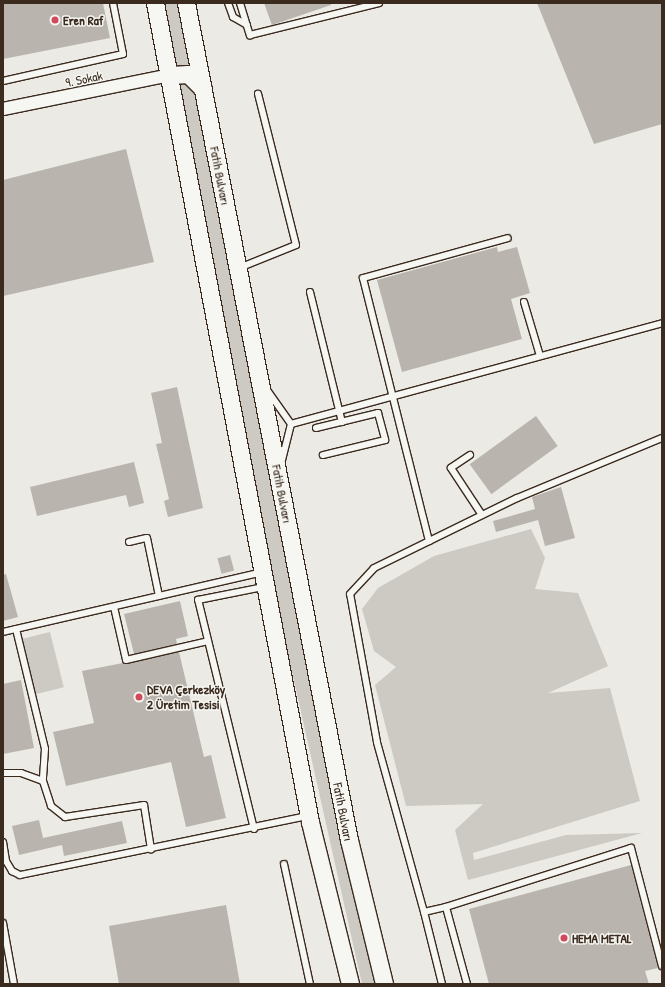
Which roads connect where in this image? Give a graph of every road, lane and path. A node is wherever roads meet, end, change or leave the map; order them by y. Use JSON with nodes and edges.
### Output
{"nodes":[{"id":1,"x":113,"y":3,"type":"edge"},
{"id":2,"x":155,"y":3,"type":"edge"},
{"id":3,"x":186,"y":3,"type":"edge"},
{"id":4,"x":228,"y":3,"type":"edge"},
{"id":5,"x":240,"y":3,"type":"edge"},
{"id":6,"x":379,"y":3,"type":"edge"},
{"id":7,"x":247,"y":25,"type":"junction"},
{"id":8,"x":170,"y":75,"type":"junction"},
{"id":9,"x":3,"y":81,"type":"edge"},
{"id":10,"x":203,"y":89,"type":"junction"},
{"id":11,"x":258,"y":94,"type":"dead end"},
{"id":12,"x":3,"y":109,"type":"edge"},
{"id":13,"x":508,"y":238,"type":"dead end"},
{"id":14,"x":238,"y":268,"type":"junction"},
{"id":15,"x":310,"y":292,"type":"dead end"},
{"id":16,"x":524,"y":302,"type":"dead end"},
{"id":17,"x":662,"y":323,"type":"edge"},
{"id":18,"x":540,"y":356,"type":"junction"},
{"id":19,"x":259,"y":380,"type":"junction"},
{"id":20,"x":395,"y":396,"type":"junction"},
{"id":21,"x":339,"y":411,"type":"junction"},
{"id":22,"x":342,"y":422,"type":"junction"},
{"id":23,"x":291,"y":424,"type":"junction"},
{"id":24,"x":316,"y":428,"type":"dead end"},
{"id":25,"x":662,"y":438,"type":"edge"},
{"id":26,"x":323,"y":455,"type":"dead end"},
{"id":27,"x":470,"y":455,"type":"dead end"},
{"id":28,"x":278,"y":477,"type":"junction"},
{"id":29,"x":482,"y":515,"type":"junction"},
{"id":30,"x":429,"y":541,"type":"junction"},
{"id":31,"x":129,"y":542,"type":"dead end"},
{"id":32,"x":264,"y":580,"type":"junction"},
{"id":33,"x":159,"y":596,"type":"junction"},
{"id":34,"x":114,"y":607,"type":"junction"},
{"id":35,"x":16,"y":629,"type":"junction"},
{"id":36,"x":3,"y":632,"type":"edge"},
{"id":37,"x":208,"y":641,"type":"junction"},
{"id":38,"x":3,"y":773,"type":"edge"},
{"id":39,"x":43,"y":781,"type":"junction"},
{"id":40,"x":309,"y":816,"type":"junction"},
{"id":41,"x":254,"y":829,"type":"junction"},
{"id":42,"x":3,"y":842,"type":"edge"},
{"id":43,"x":151,"y":849,"type":"junction"},
{"id":44,"x":284,"y":864,"type":"dead end"},
{"id":45,"x":446,"y":907,"type":"junction"},
{"id":46,"x":424,"y":912,"type":"junction"},
{"id":47,"x":3,"y":923,"type":"edge"},
{"id":48,"x":662,"y":966,"type":"edge"},
{"id":49,"x":14,"y":984,"type":"edge"},
{"id":50,"x":310,"y":984,"type":"edge"},
{"id":51,"x":350,"y":984,"type":"edge"},
{"id":52,"x":384,"y":984,"type":"edge"},
{"id":53,"x":442,"y":984,"type":"edge"},
{"id":54,"x":467,"y":984,"type":"edge"}],
"edges":[{"from":1,"to":9,"type":"lane"},
{"from":2,"to":8,"type":"main road"},
{"from":3,"to":10,"type":"main road","name":"Fatih Bulvarı"},
{"from":4,"to":7,"type":"lane"},
{"from":5,"to":7,"type":"lane"},
{"from":6,"to":7,"type":"lane"},
{"from":8,"to":10,"type":"main road"},
{"from":8,"to":12,"type":"street","name":"9. Sokak"},
{"from":8,"to":32,"type":"main road"},
{"from":10,"to":14,"type":"main road","name":"Fatih Bulvarı"},
{"from":11,"to":14,"type":"lane"},
{"from":13,"to":20,"type":"lane"},
{"from":14,"to":19,"type":"main road","name":"Fatih Bulvarı"},
{"from":15,"to":21,"type":"lane"},
{"from":16,"to":18,"type":"lane"},
{"from":17,"to":18,"type":"lane"},
{"from":18,"to":20,"type":"lane"},
{"from":19,"to":23,"type":"lane"},
{"from":19,"to":28,"type":"main road","name":"Fatih Bulvarı"},
{"from":20,"to":21,"type":"lane"},
{"from":20,"to":30,"type":"lane"},
{"from":21,"to":22,"type":"lane"},
{"from":21,"to":23,"type":"lane"},
{"from":22,"to":24,"type":"lane"},
{"from":22,"to":26,"type":"lane"},
{"from":23,"to":28,"type":"lane"},
{"from":25,"to":29,"type":"lane"},
{"from":27,"to":29,"type":"lane"},
{"from":28,"to":52,"type":"main road","name":"Fatih Bulvarı"},
{"from":29,"to":30,"type":"lane"},
{"from":30,"to":46,"type":"lane"},
{"from":31,"to":33,"type":"lane"},
{"from":32,"to":33,"type":"lane"},
{"from":32,"to":37,"type":"lane"},
{"from":32,"to":40,"type":"main road"},
{"from":33,"to":34,"type":"lane"},
{"from":34,"to":35,"type":"lane"},
{"from":34,"to":37,"type":"lane"},
{"from":35,"to":36,"type":"lane"},
{"from":35,"to":39,"type":"lane"},
{"from":37,"to":41,"type":"lane"},
{"from":38,"to":39,"type":"lane"},
{"from":39,"to":43,"type":"lane"},
{"from":40,"to":41,"type":"lane"},
{"from":40,"to":51,"type":"main road"},
{"from":41,"to":43,"type":"lane"},
{"from":42,"to":43,"type":"lane"},
{"from":44,"to":50,"type":"lane"},
{"from":45,"to":46,"type":"lane"},
{"from":45,"to":48,"type":"lane"},
{"from":45,"to":54,"type":"lane"},
{"from":46,"to":53,"type":"lane"},
{"from":47,"to":49,"type":"lane"}]}
